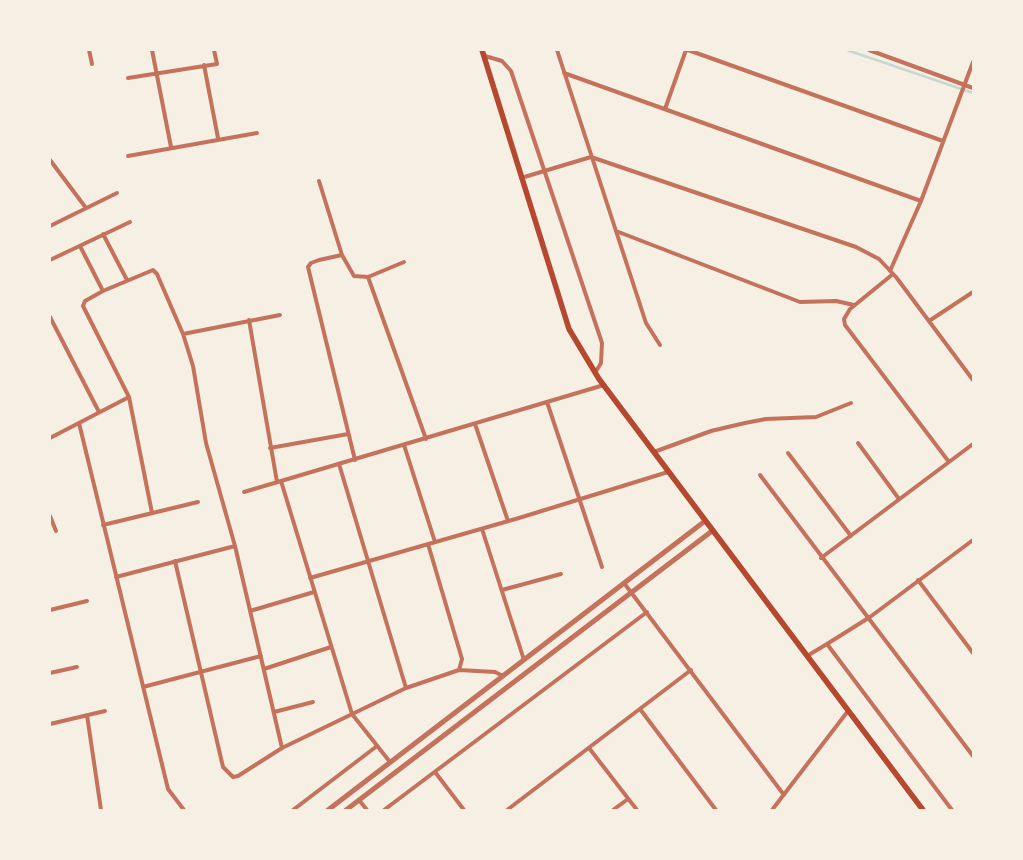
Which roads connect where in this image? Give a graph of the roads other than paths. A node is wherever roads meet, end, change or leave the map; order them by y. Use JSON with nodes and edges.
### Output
{"nodes":[{"id":1,"x":89,"y":50,"type":"edge"},
{"id":2,"x":152,"y":50,"type":"edge"},
{"id":3,"x":214,"y":50,"type":"edge"},
{"id":4,"x":557,"y":50,"type":"edge"},
{"id":5,"x":687,"y":50,"type":"edge"},
{"id":6,"x":869,"y":50,"type":"edge"},
{"id":7,"x":483,"y":53,"type":"edge"},
{"id":8,"x":973,"y":62,"type":"edge"},
{"id":9,"x":92,"y":64,"type":"dead end"},
{"id":10,"x":204,"y":65,"type":"junction"},
{"id":11,"x":158,"y":73,"type":"junction"},
{"id":12,"x":564,"y":73,"type":"junction"},
{"id":13,"x":128,"y":78,"type":"dead end"},
{"id":14,"x":964,"y":86,"type":"junction"},
{"id":15,"x":973,"y":88,"type":"edge"},
{"id":16,"x":665,"y":109,"type":"junction"},
{"id":17,"x":257,"y":133,"type":"dead end"},
{"id":18,"x":218,"y":138,"type":"junction"},
{"id":19,"x":943,"y":141,"type":"junction"},
{"id":20,"x":171,"y":147,"type":"junction"},
{"id":21,"x":128,"y":156,"type":"dead end"},
{"id":22,"x":591,"y":157,"type":"junction"},
{"id":23,"x":50,"y":160,"type":"edge"},
{"id":24,"x":546,"y":171,"type":"junction"},
{"id":25,"x":521,"y":178,"type":"junction"},
{"id":26,"x":319,"y":180,"type":"dead end"},
{"id":27,"x":116,"y":193,"type":"dead end"},
{"id":28,"x":921,"y":201,"type":"junction"},
{"id":29,"x":86,"y":208,"type":"junction"},
{"id":30,"x":130,"y":222,"type":"dead end"},
{"id":31,"x":50,"y":226,"type":"edge"},
{"id":32,"x":616,"y":232,"type":"junction"},
{"id":33,"x":104,"y":234,"type":"junction"},
{"id":34,"x":80,"y":246,"type":"junction"},
{"id":35,"x":342,"y":255,"type":"junction"},
{"id":36,"x":50,"y":260,"type":"edge"},
{"id":37,"x":404,"y":262,"type":"dead end"},
{"id":38,"x":891,"y":273,"type":"junction"},
{"id":39,"x":368,"y":277,"type":"junction"},
{"id":40,"x":127,"y":280,"type":"junction"},
{"id":41,"x":103,"y":291,"type":"junction"},
{"id":42,"x":973,"y":292,"type":"edge"},
{"id":43,"x":854,"y":305,"type":"junction"},
{"id":44,"x":280,"y":314,"type":"dead end"},
{"id":45,"x":50,"y":317,"type":"edge"},
{"id":46,"x":249,"y":320,"type":"junction"},
{"id":47,"x":929,"y":321,"type":"junction"},
{"id":48,"x":182,"y":334,"type":"junction"},
{"id":49,"x":660,"y":345,"type":"dead end"},
{"id":50,"x":595,"y":372,"type":"junction"},
{"id":51,"x":973,"y":380,"type":"edge"},
{"id":52,"x":604,"y":385,"type":"junction"},
{"id":53,"x":129,"y":397,"type":"junction"},
{"id":54,"x":547,"y":402,"type":"junction"},
{"id":55,"x":851,"y":403,"type":"dead end"},
{"id":56,"x":99,"y":412,"type":"junction"},
{"id":57,"x":79,"y":423,"type":"junction"},
{"id":58,"x":475,"y":424,"type":"junction"},
{"id":59,"x":348,"y":434,"type":"junction"},
{"id":60,"x":50,"y":437,"type":"edge"},
{"id":61,"x":426,"y":439,"type":"junction"},
{"id":62,"x":858,"y":443,"type":"dead end"},
{"id":63,"x":973,"y":444,"type":"edge"},
{"id":64,"x":404,"y":445,"type":"junction"},
{"id":65,"x":270,"y":448,"type":"junction"},
{"id":66,"x":654,"y":452,"type":"junction"},
{"id":67,"x":788,"y":453,"type":"dead end"},
{"id":68,"x":355,"y":460,"type":"junction"},
{"id":69,"x":949,"y":462,"type":"junction"},
{"id":70,"x":339,"y":464,"type":"junction"},
{"id":71,"x":668,"y":472,"type":"junction"},
{"id":72,"x":760,"y":475,"type":"dead end"},
{"id":73,"x":279,"y":481,"type":"junction"},
{"id":74,"x":244,"y":492,"type":"dead end"},
{"id":75,"x":900,"y":499,"type":"junction"},
{"id":76,"x":579,"y":500,"type":"junction"},
{"id":77,"x":198,"y":502,"type":"dead end"},
{"id":78,"x":152,"y":513,"type":"junction"},
{"id":79,"x":50,"y":516,"type":"edge"},
{"id":80,"x":508,"y":521,"type":"junction"},
{"id":81,"x":705,"y":521,"type":"junction"},
{"id":82,"x":104,"y":525,"type":"junction"},
{"id":83,"x":482,"y":529,"type":"junction"},
{"id":84,"x":56,"y":531,"type":"dead end"},
{"id":85,"x":712,"y":531,"type":"junction"},
{"id":86,"x":851,"y":536,"type":"junction"},
{"id":87,"x":973,"y":540,"type":"edge"},
{"id":88,"x":434,"y":542,"type":"junction"},
{"id":89,"x":428,"y":544,"type":"junction"},
{"id":90,"x":235,"y":546,"type":"junction"},
{"id":91,"x":821,"y":558,"type":"junction"},
{"id":92,"x":175,"y":561,"type":"junction"},
{"id":93,"x":368,"y":561,"type":"junction"},
{"id":94,"x":602,"y":567,"type":"dead end"},
{"id":95,"x":562,"y":574,"type":"dead end"},
{"id":96,"x":116,"y":577,"type":"junction"},
{"id":97,"x":310,"y":578,"type":"junction"},
{"id":98,"x":918,"y":580,"type":"junction"},
{"id":99,"x":624,"y":583,"type":"junction"},
{"id":100,"x":502,"y":590,"type":"junction"},
{"id":101,"x":314,"y":592,"type":"junction"},
{"id":102,"x":632,"y":592,"type":"junction"},
{"id":103,"x":87,"y":601,"type":"dead end"},
{"id":104,"x":50,"y":610,"type":"edge"},
{"id":105,"x":250,"y":611,"type":"junction"},
{"id":106,"x":647,"y":612,"type":"junction"},
{"id":107,"x":870,"y":617,"type":"junction"},
{"id":108,"x":827,"y":644,"type":"junction"},
{"id":109,"x":331,"y":647,"type":"junction"},
{"id":110,"x":973,"y":653,"type":"edge"},
{"id":111,"x":260,"y":656,"type":"junction"},
{"id":112,"x":807,"y":656,"type":"junction"},
{"id":113,"x":524,"y":660,"type":"junction"},
{"id":114,"x":77,"y":667,"type":"dead end"},
{"id":115,"x":264,"y":669,"type":"junction"},
{"id":116,"x":459,"y":670,"type":"junction"},
{"id":117,"x":691,"y":670,"type":"junction"},
{"id":118,"x":201,"y":671,"type":"junction"},
{"id":119,"x":50,"y":673,"type":"edge"},
{"id":120,"x":503,"y":676,"type":"junction"},
{"id":121,"x":143,"y":687,"type":"junction"},
{"id":122,"x":406,"y":688,"type":"junction"},
{"id":123,"x":313,"y":702,"type":"dead end"},
{"id":124,"x":640,"y":709,"type":"junction"},
{"id":125,"x":105,"y":711,"type":"dead end"},
{"id":126,"x":848,"y":711,"type":"junction"},
{"id":127,"x":274,"y":712,"type":"junction"},
{"id":128,"x":352,"y":714,"type":"junction"},
{"id":129,"x":88,"y":715,"type":"junction"},
{"id":130,"x":50,"y":724,"type":"edge"},
{"id":131,"x":377,"y":746,"type":"junction"},
{"id":132,"x":282,"y":748,"type":"junction"},
{"id":133,"x":589,"y":748,"type":"junction"},
{"id":134,"x":973,"y":756,"type":"edge"},
{"id":135,"x":390,"y":762,"type":"junction"},
{"id":136,"x":435,"y":772,"type":"junction"},
{"id":137,"x":784,"y":795,"type":"junction"},
{"id":138,"x":628,"y":798,"type":"junction"},
{"id":139,"x":359,"y":800,"type":"junction"},
{"id":140,"x":101,"y":810,"type":"edge"},
{"id":141,"x":184,"y":810,"type":"edge"},
{"id":142,"x":293,"y":810,"type":"edge"},
{"id":143,"x":328,"y":810,"type":"edge"},
{"id":144,"x":346,"y":810,"type":"edge"},
{"id":145,"x":367,"y":810,"type":"edge"},
{"id":146,"x":384,"y":810,"type":"edge"},
{"id":147,"x":464,"y":810,"type":"edge"},
{"id":148,"x":507,"y":810,"type":"edge"},
{"id":149,"x":613,"y":810,"type":"edge"},
{"id":150,"x":637,"y":810,"type":"edge"},
{"id":151,"x":716,"y":810,"type":"edge"},
{"id":152,"x":772,"y":810,"type":"edge"},
{"id":153,"x":923,"y":810,"type":"edge"},
{"id":154,"x":952,"y":810,"type":"edge"}],
"edges":[{"from":1,"to":9,"type":"street"},
{"from":2,"to":11,"type":"street"},
{"from":3,"to":10,"type":"street"},
{"from":4,"to":12,"type":"street"},
{"from":5,"to":16,"type":"street"},
{"from":5,"to":19,"type":"street"},
{"from":6,"to":14,"type":"street"},
{"from":7,"to":24,"type":"street"},
{"from":7,"to":25,"type":"main road"},
{"from":8,"to":14,"type":"street"},
{"from":10,"to":11,"type":"street"},
{"from":10,"to":18,"type":"street"},
{"from":11,"to":13,"type":"street"},
{"from":11,"to":20,"type":"street"},
{"from":12,"to":16,"type":"street"},
{"from":12,"to":22,"type":"street"},
{"from":14,"to":15,"type":"street"},
{"from":14,"to":19,"type":"street"},
{"from":16,"to":28,"type":"street"},
{"from":17,"to":18,"type":"street"},
{"from":18,"to":20,"type":"street"},
{"from":19,"to":28,"type":"street"},
{"from":20,"to":21,"type":"street"},
{"from":22,"to":24,"type":"street"},
{"from":22,"to":32,"type":"street"},
{"from":22,"to":38,"type":"street"},
{"from":23,"to":29,"type":"street"},
{"from":24,"to":25,"type":"street"},
{"from":24,"to":50,"type":"street"},
{"from":25,"to":50,"type":"main road"},
{"from":26,"to":35,"type":"street"},
{"from":27,"to":29,"type":"street"},
{"from":28,"to":38,"type":"street"},
{"from":29,"to":31,"type":"street"},
{"from":30,"to":33,"type":"street"},
{"from":32,"to":43,"type":"street"},
{"from":32,"to":49,"type":"street"},
{"from":33,"to":34,"type":"street"},
{"from":33,"to":40,"type":"street"},
{"from":34,"to":36,"type":"street"},
{"from":34,"to":41,"type":"street"},
{"from":35,"to":39,"type":"street"},
{"from":35,"to":59,"type":"street"},
{"from":37,"to":39,"type":"street"},
{"from":38,"to":43,"type":"street"},
{"from":38,"to":47,"type":"street"},
{"from":39,"to":61,"type":"street"},
{"from":40,"to":41,"type":"street"},
{"from":40,"to":48,"type":"street"},
{"from":41,"to":53,"type":"street"},
{"from":42,"to":47,"type":"street"},
{"from":43,"to":69,"type":"street"},
{"from":44,"to":46,"type":"street"},
{"from":45,"to":56,"type":"street"},
{"from":46,"to":48,"type":"street"},
{"from":46,"to":65,"type":"street"},
{"from":47,"to":51,"type":"street"},
{"from":48,"to":90,"type":"street"},
{"from":50,"to":52,"type":"main road"},
{"from":52,"to":54,"type":"street"},
{"from":52,"to":66,"type":"main road"},
{"from":53,"to":56,"type":"street"},
{"from":53,"to":78,"type":"street"},
{"from":54,"to":58,"type":"street"},
{"from":54,"to":76,"type":"street"},
{"from":55,"to":66,"type":"street"},
{"from":56,"to":57,"type":"street"},
{"from":57,"to":60,"type":"street"},
{"from":57,"to":82,"type":"street"},
{"from":58,"to":61,"type":"street"},
{"from":58,"to":80,"type":"street"},
{"from":59,"to":65,"type":"street"},
{"from":59,"to":68,"type":"street"},
{"from":61,"to":64,"type":"street"},
{"from":62,"to":75,"type":"street"},
{"from":63,"to":69,"type":"street"},
{"from":64,"to":68,"type":"street"},
{"from":64,"to":88,"type":"street"},
{"from":65,"to":73,"type":"street"},
{"from":66,"to":71,"type":"main road"},
{"from":67,"to":86,"type":"street"},
{"from":68,"to":70,"type":"street"},
{"from":69,"to":75,"type":"street"},
{"from":70,"to":73,"type":"street"},
{"from":70,"to":93,"type":"street"},
{"from":71,"to":76,"type":"street"},
{"from":71,"to":81,"type":"main road"},
{"from":72,"to":91,"type":"street"},
{"from":73,"to":74,"type":"street"},
{"from":73,"to":97,"type":"street"},
{"from":75,"to":86,"type":"street"},
{"from":76,"to":80,"type":"street"},
{"from":76,"to":94,"type":"street"},
{"from":77,"to":78,"type":"street"},
{"from":78,"to":82,"type":"street"},
{"from":79,"to":84,"type":"street"},
{"from":80,"to":83,"type":"street"},
{"from":81,"to":85,"type":"main road"},
{"from":81,"to":99,"type":"street"},
{"from":82,"to":96,"type":"street"},
{"from":83,"to":88,"type":"street"},
{"from":83,"to":100,"type":"street"},
{"from":85,"to":102,"type":"street"},
{"from":85,"to":112,"type":"main road"},
{"from":86,"to":91,"type":"street"},
{"from":87,"to":98,"type":"street"},
{"from":88,"to":89,"type":"street"},
{"from":89,"to":93,"type":"street"},
{"from":89,"to":116,"type":"street"},
{"from":90,"to":92,"type":"street"},
{"from":90,"to":105,"type":"street"},
{"from":91,"to":107,"type":"street"},
{"from":92,"to":96,"type":"street"},
{"from":92,"to":118,"type":"street"},
{"from":93,"to":97,"type":"street"},
{"from":93,"to":122,"type":"street"},
{"from":95,"to":100,"type":"street"},
{"from":96,"to":121,"type":"street"},
{"from":97,"to":101,"type":"street"},
{"from":98,"to":107,"type":"street"},
{"from":98,"to":110,"type":"street"},
{"from":99,"to":102,"type":"street"},
{"from":99,"to":113,"type":"street"},
{"from":100,"to":113,"type":"street"},
{"from":101,"to":105,"type":"street"},
{"from":101,"to":109,"type":"street"},
{"from":102,"to":106,"type":"street"},
{"from":102,"to":139,"type":"street"},
{"from":103,"to":104,"type":"street"},
{"from":105,"to":111,"type":"street"},
{"from":106,"to":117,"type":"street"},
{"from":106,"to":136,"type":"street"},
{"from":107,"to":108,"type":"street"},
{"from":107,"to":134,"type":"street"},
{"from":108,"to":112,"type":"street"},
{"from":108,"to":154,"type":"street"},
{"from":109,"to":115,"type":"street"},
{"from":109,"to":128,"type":"street"},
{"from":111,"to":115,"type":"street"},
{"from":111,"to":118,"type":"street"},
{"from":112,"to":126,"type":"main road"},
{"from":113,"to":120,"type":"street"},
{"from":114,"to":119,"type":"street"},
{"from":115,"to":127,"type":"street"},
{"from":116,"to":120,"type":"street"},
{"from":116,"to":122,"type":"street"},
{"from":117,"to":124,"type":"street"},
{"from":117,"to":137,"type":"street"},
{"from":118,"to":121,"type":"street"},
{"from":118,"to":132,"type":"street"},
{"from":120,"to":135,"type":"street"},
{"from":121,"to":141,"type":"street"},
{"from":122,"to":128,"type":"street"},
{"from":123,"to":127,"type":"street"},
{"from":124,"to":133,"type":"street"},
{"from":124,"to":151,"type":"street"},
{"from":125,"to":129,"type":"street"},
{"from":126,"to":137,"type":"street"},
{"from":126,"to":153,"type":"main road"},
{"from":127,"to":132,"type":"street"},
{"from":128,"to":131,"type":"street"},
{"from":128,"to":132,"type":"street"},
{"from":129,"to":130,"type":"street"},
{"from":129,"to":140,"type":"street"},
{"from":131,"to":135,"type":"street"},
{"from":131,"to":142,"type":"street"},
{"from":133,"to":138,"type":"street"},
{"from":133,"to":148,"type":"street"},
{"from":135,"to":143,"type":"street"},
{"from":136,"to":146,"type":"street"},
{"from":136,"to":147,"type":"street"},
{"from":137,"to":152,"type":"street"},
{"from":138,"to":149,"type":"street"},
{"from":138,"to":150,"type":"street"},
{"from":139,"to":144,"type":"street"},
{"from":139,"to":145,"type":"street"}]}
